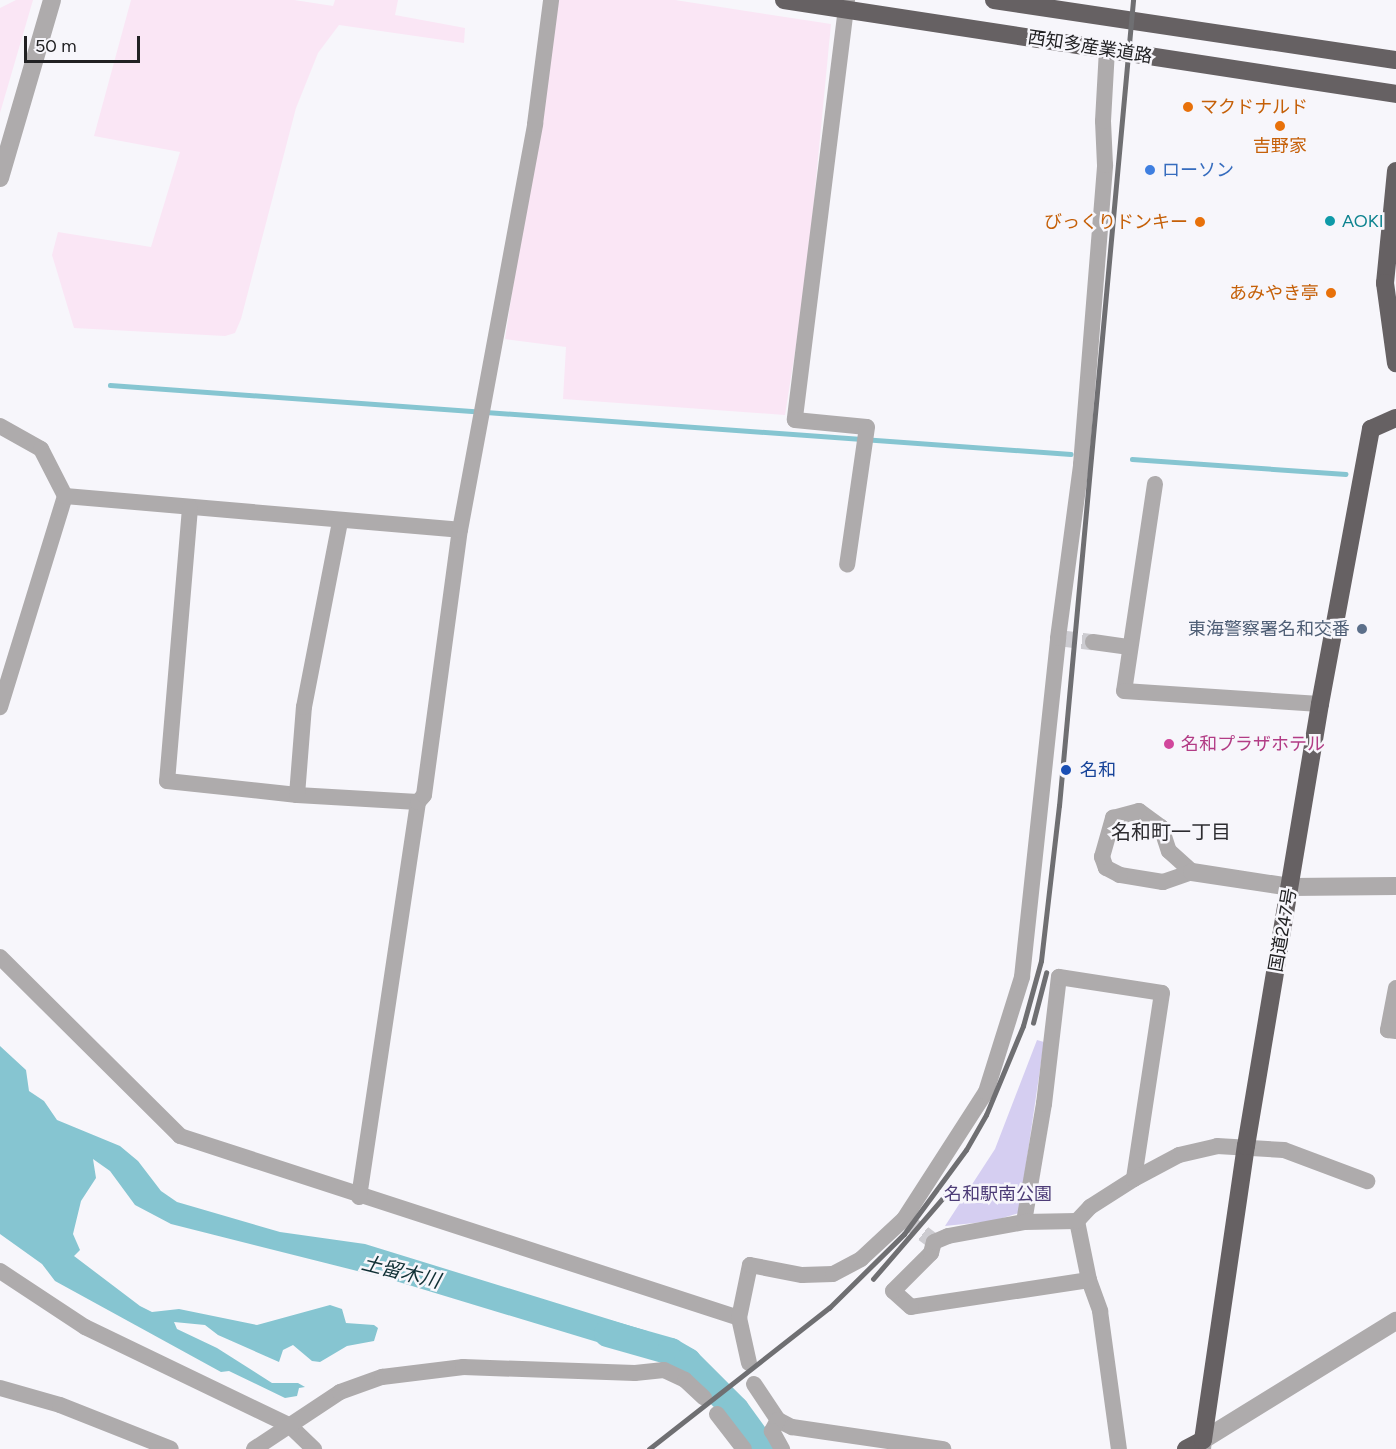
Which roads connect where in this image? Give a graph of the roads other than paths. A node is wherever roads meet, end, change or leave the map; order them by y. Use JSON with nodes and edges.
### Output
{"nodes":[{"id":1,"x":52,"y":0,"type":"edge"},
{"id":2,"x":551,"y":0,"type":"edge"},
{"id":3,"x":784,"y":0,"type":"edge"},
{"id":4,"x":994,"y":0,"type":"edge"},
{"id":5,"x":846,"y":5,"type":"edge"},
{"id":6,"x":1107,"y":50,"type":"junction"},
{"id":7,"x":1396,"y":60,"type":"edge"},
{"id":8,"x":1396,"y":94,"type":"edge"},
{"id":9,"x":1396,"y":171,"type":"edge"},
{"id":10,"x":0,"y":178,"type":"edge"},
{"id":11,"x":1396,"y":363,"type":"edge"},
{"id":12,"x":1396,"y":418,"type":"edge"},
{"id":13,"x":0,"y":426,"type":"edge"},
{"id":14,"x":1155,"y":484,"type":"dead end"},
{"id":15,"x":65,"y":496,"type":"junction"},
{"id":16,"x":190,"y":508,"type":"junction"},
{"id":17,"x":340,"y":521,"type":"junction"},
{"id":18,"x":460,"y":530,"type":"junction"},
{"id":19,"x":847,"y":565,"type":"dead end"},
{"id":20,"x":1093,"y":642,"type":"tunnel mouth"},
{"id":21,"x":1128,"y":647,"type":"junction"},
{"id":22,"x":1320,"y":704,"type":"junction"},
{"id":23,"x":0,"y":707,"type":"edge"},
{"id":24,"x":297,"y":795,"type":"junction"},
{"id":25,"x":418,"y":802,"type":"junction"},
{"id":26,"x":1192,"y":872,"type":"junction"},
{"id":27,"x":1396,"y":886,"type":"edge"},
{"id":28,"x":1290,"y":887,"type":"junction"},
{"id":29,"x":0,"y":957,"type":"edge"},
{"id":30,"x":1396,"y":988,"type":"edge"},
{"id":31,"x":1396,"y":1031,"type":"edge"},
{"id":32,"x":1246,"y":1146,"type":"junction"},
{"id":33,"x":1134,"y":1179,"type":"junction"},
{"id":34,"x":1367,"y":1180,"type":"dead end"},
{"id":35,"x":359,"y":1197,"type":"junction"},
{"id":36,"x":1077,"y":1221,"type":"junction"},
{"id":37,"x":1024,"y":1222,"type":"junction"},
{"id":38,"x":0,"y":1271,"type":"edge"},
{"id":39,"x":1089,"y":1280,"type":"junction"},
{"id":40,"x":740,"y":1318,"type":"junction"},
{"id":41,"x":1396,"y":1321,"type":"edge"},
{"id":42,"x":748,"y":1363,"type":"dead end"},
{"id":43,"x":754,"y":1384,"type":"dead end"},
{"id":44,"x":0,"y":1388,"type":"edge"},
{"id":45,"x":704,"y":1398,"type":"dead end"},
{"id":46,"x":717,"y":1414,"type":"dead end"},
{"id":47,"x":777,"y":1420,"type":"junction"},
{"id":48,"x":289,"y":1425,"type":"junction"},
{"id":49,"x":1202,"y":1444,"type":"edge"},
{"id":50,"x":171,"y":1449,"type":"edge"},
{"id":51,"x":254,"y":1449,"type":"edge"},
{"id":52,"x":314,"y":1449,"type":"edge"},
{"id":53,"x":744,"y":1449,"type":"edge"},
{"id":54,"x":782,"y":1449,"type":"edge"},
{"id":55,"x":943,"y":1449,"type":"edge"},
{"id":56,"x":1119,"y":1449,"type":"edge"},
{"id":57,"x":1186,"y":1449,"type":"edge"}],
"edges":[{"from":1,"to":10,"type":"street"},
{"from":2,"to":18,"type":"street"},
{"from":3,"to":5,"type":"highway","name":"西知多産業道路"},
{"from":4,"to":7,"type":"highway","name":"西知多産業道路"},
{"from":5,"to":6,"type":"highway","name":"西知多産業道路"},
{"from":5,"to":19,"type":"street"},
{"from":6,"to":8,"type":"highway","name":"西知多産業道路"},
{"from":6,"to":40,"type":"street"},
{"from":9,"to":11,"type":"highway"},
{"from":12,"to":22,"type":"highway","name":"国道247号"},
{"from":13,"to":15,"type":"street"},
{"from":14,"to":21,"type":"street"},
{"from":15,"to":16,"type":"street"},
{"from":15,"to":23,"type":"street"},
{"from":16,"to":17,"type":"street"},
{"from":16,"to":24,"type":"street"},
{"from":17,"to":18,"type":"street"},
{"from":17,"to":24,"type":"street"},
{"from":18,"to":25,"type":"street"},
{"from":20,"to":21,"type":"street"},
{"from":21,"to":22,"type":"street"},
{"from":22,"to":28,"type":"highway","name":"国道247号"},
{"from":24,"to":25,"type":"street"},
{"from":25,"to":35,"type":"street"},
{"from":26,"to":26,"type":"street"},
{"from":26,"to":28,"type":"street"},
{"from":27,"to":28,"type":"street"},
{"from":28,"to":32,"type":"highway","name":"国道247号"},
{"from":29,"to":35,"type":"street"},
{"from":30,"to":31,"type":"street"},
{"from":32,"to":33,"type":"street"},
{"from":32,"to":34,"type":"street"},
{"from":32,"to":49,"type":"highway","name":"国道247号"},
{"from":33,"to":36,"type":"street"},
{"from":33,"to":37,"type":"street"},
{"from":35,"to":40,"type":"street"},
{"from":36,"to":37,"type":"street"},
{"from":36,"to":39,"type":"street"},
{"from":37,"to":39,"type":"street"},
{"from":38,"to":48,"type":"street"},
{"from":39,"to":56,"type":"street"},
{"from":40,"to":42,"type":"street"},
{"from":41,"to":49,"type":"street"},
{"from":43,"to":47,"type":"street"},
{"from":44,"to":50,"type":"street"},
{"from":45,"to":48,"type":"street"},
{"from":46,"to":53,"type":"street"},
{"from":47,"to":54,"type":"street"},
{"from":47,"to":55,"type":"street"},
{"from":48,"to":51,"type":"street"},
{"from":48,"to":52,"type":"street"},
{"from":49,"to":57,"type":"highway"}]}
